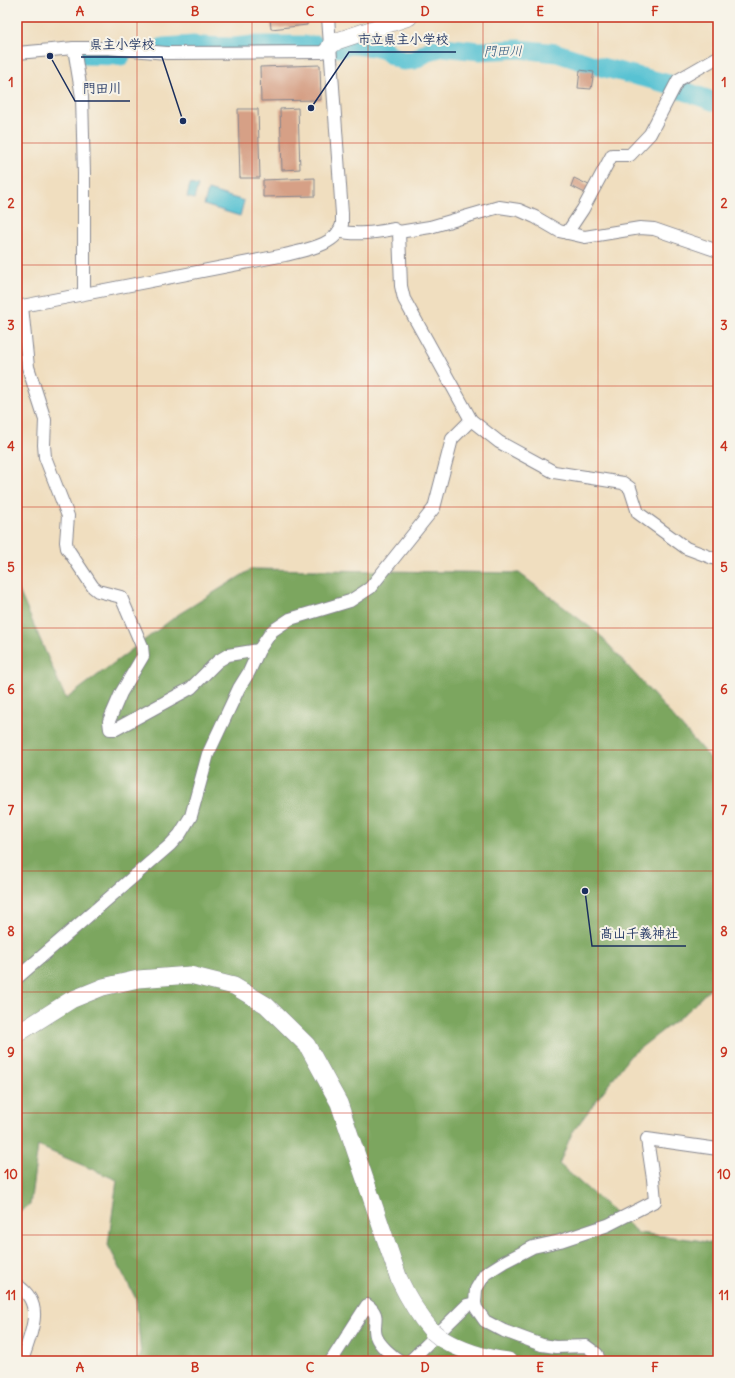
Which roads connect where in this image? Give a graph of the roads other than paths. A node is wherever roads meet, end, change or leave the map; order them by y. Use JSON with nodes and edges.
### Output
{"nodes":[{"id":1,"x":328,"y":17,"type":"edge"},
{"id":2,"x":409,"y":17,"type":"edge"},
{"id":3,"x":330,"y":46,"type":"junction"},
{"id":4,"x":74,"y":48,"type":"junction"},
{"id":5,"x":17,"y":53,"type":"edge"},
{"id":6,"x":718,"y":57,"type":"edge"},
{"id":7,"x":339,"y":231,"type":"junction"},
{"id":8,"x":399,"y":232,"type":"junction"},
{"id":9,"x":567,"y":233,"type":"junction"},
{"id":10,"x":718,"y":251,"type":"edge"},
{"id":11,"x":84,"y":293,"type":"junction"},
{"id":12,"x":19,"y":307,"type":"edge"},
{"id":13,"x":470,"y":420,"type":"junction"},
{"id":14,"x":718,"y":560,"type":"edge"},
{"id":15,"x":259,"y":650,"type":"junction"},
{"id":16,"x":17,"y":978,"type":"edge"},
{"id":17,"x":17,"y":1034,"type":"edge"},
{"id":18,"x":718,"y":1149,"type":"edge"},
{"id":19,"x":17,"y":1285,"type":"edge"},
{"id":20,"x":475,"y":1302,"type":"junction"},
{"id":21,"x":22,"y":1361,"type":"edge"},
{"id":22,"x":331,"y":1361,"type":"edge"},
{"id":23,"x":400,"y":1361,"type":"edge"},
{"id":24,"x":410,"y":1361,"type":"edge"},
{"id":25,"x":508,"y":1361,"type":"edge"},
{"id":26,"x":599,"y":1361,"type":"edge"}],
"edges":[{"from":1,"to":3,"type":"street"},
{"from":2,"to":3,"type":"street"},
{"from":3,"to":4,"type":"street"},
{"from":3,"to":7,"type":"street"},
{"from":4,"to":5,"type":"street"},
{"from":4,"to":11,"type":"street"},
{"from":6,"to":9,"type":"street"},
{"from":7,"to":8,"type":"street"},
{"from":7,"to":11,"type":"street"},
{"from":8,"to":9,"type":"street"},
{"from":8,"to":13,"type":"street"},
{"from":9,"to":10,"type":"street"},
{"from":11,"to":12,"type":"street"},
{"from":12,"to":15,"type":"street"},
{"from":13,"to":14,"type":"street"},
{"from":13,"to":15,"type":"street"},
{"from":15,"to":16,"type":"street"},
{"from":17,"to":25,"type":"street"},
{"from":18,"to":20,"type":"street"},
{"from":19,"to":21,"type":"street"},
{"from":20,"to":24,"type":"street"},
{"from":20,"to":26,"type":"street"},
{"from":22,"to":23,"type":"street"}]}
